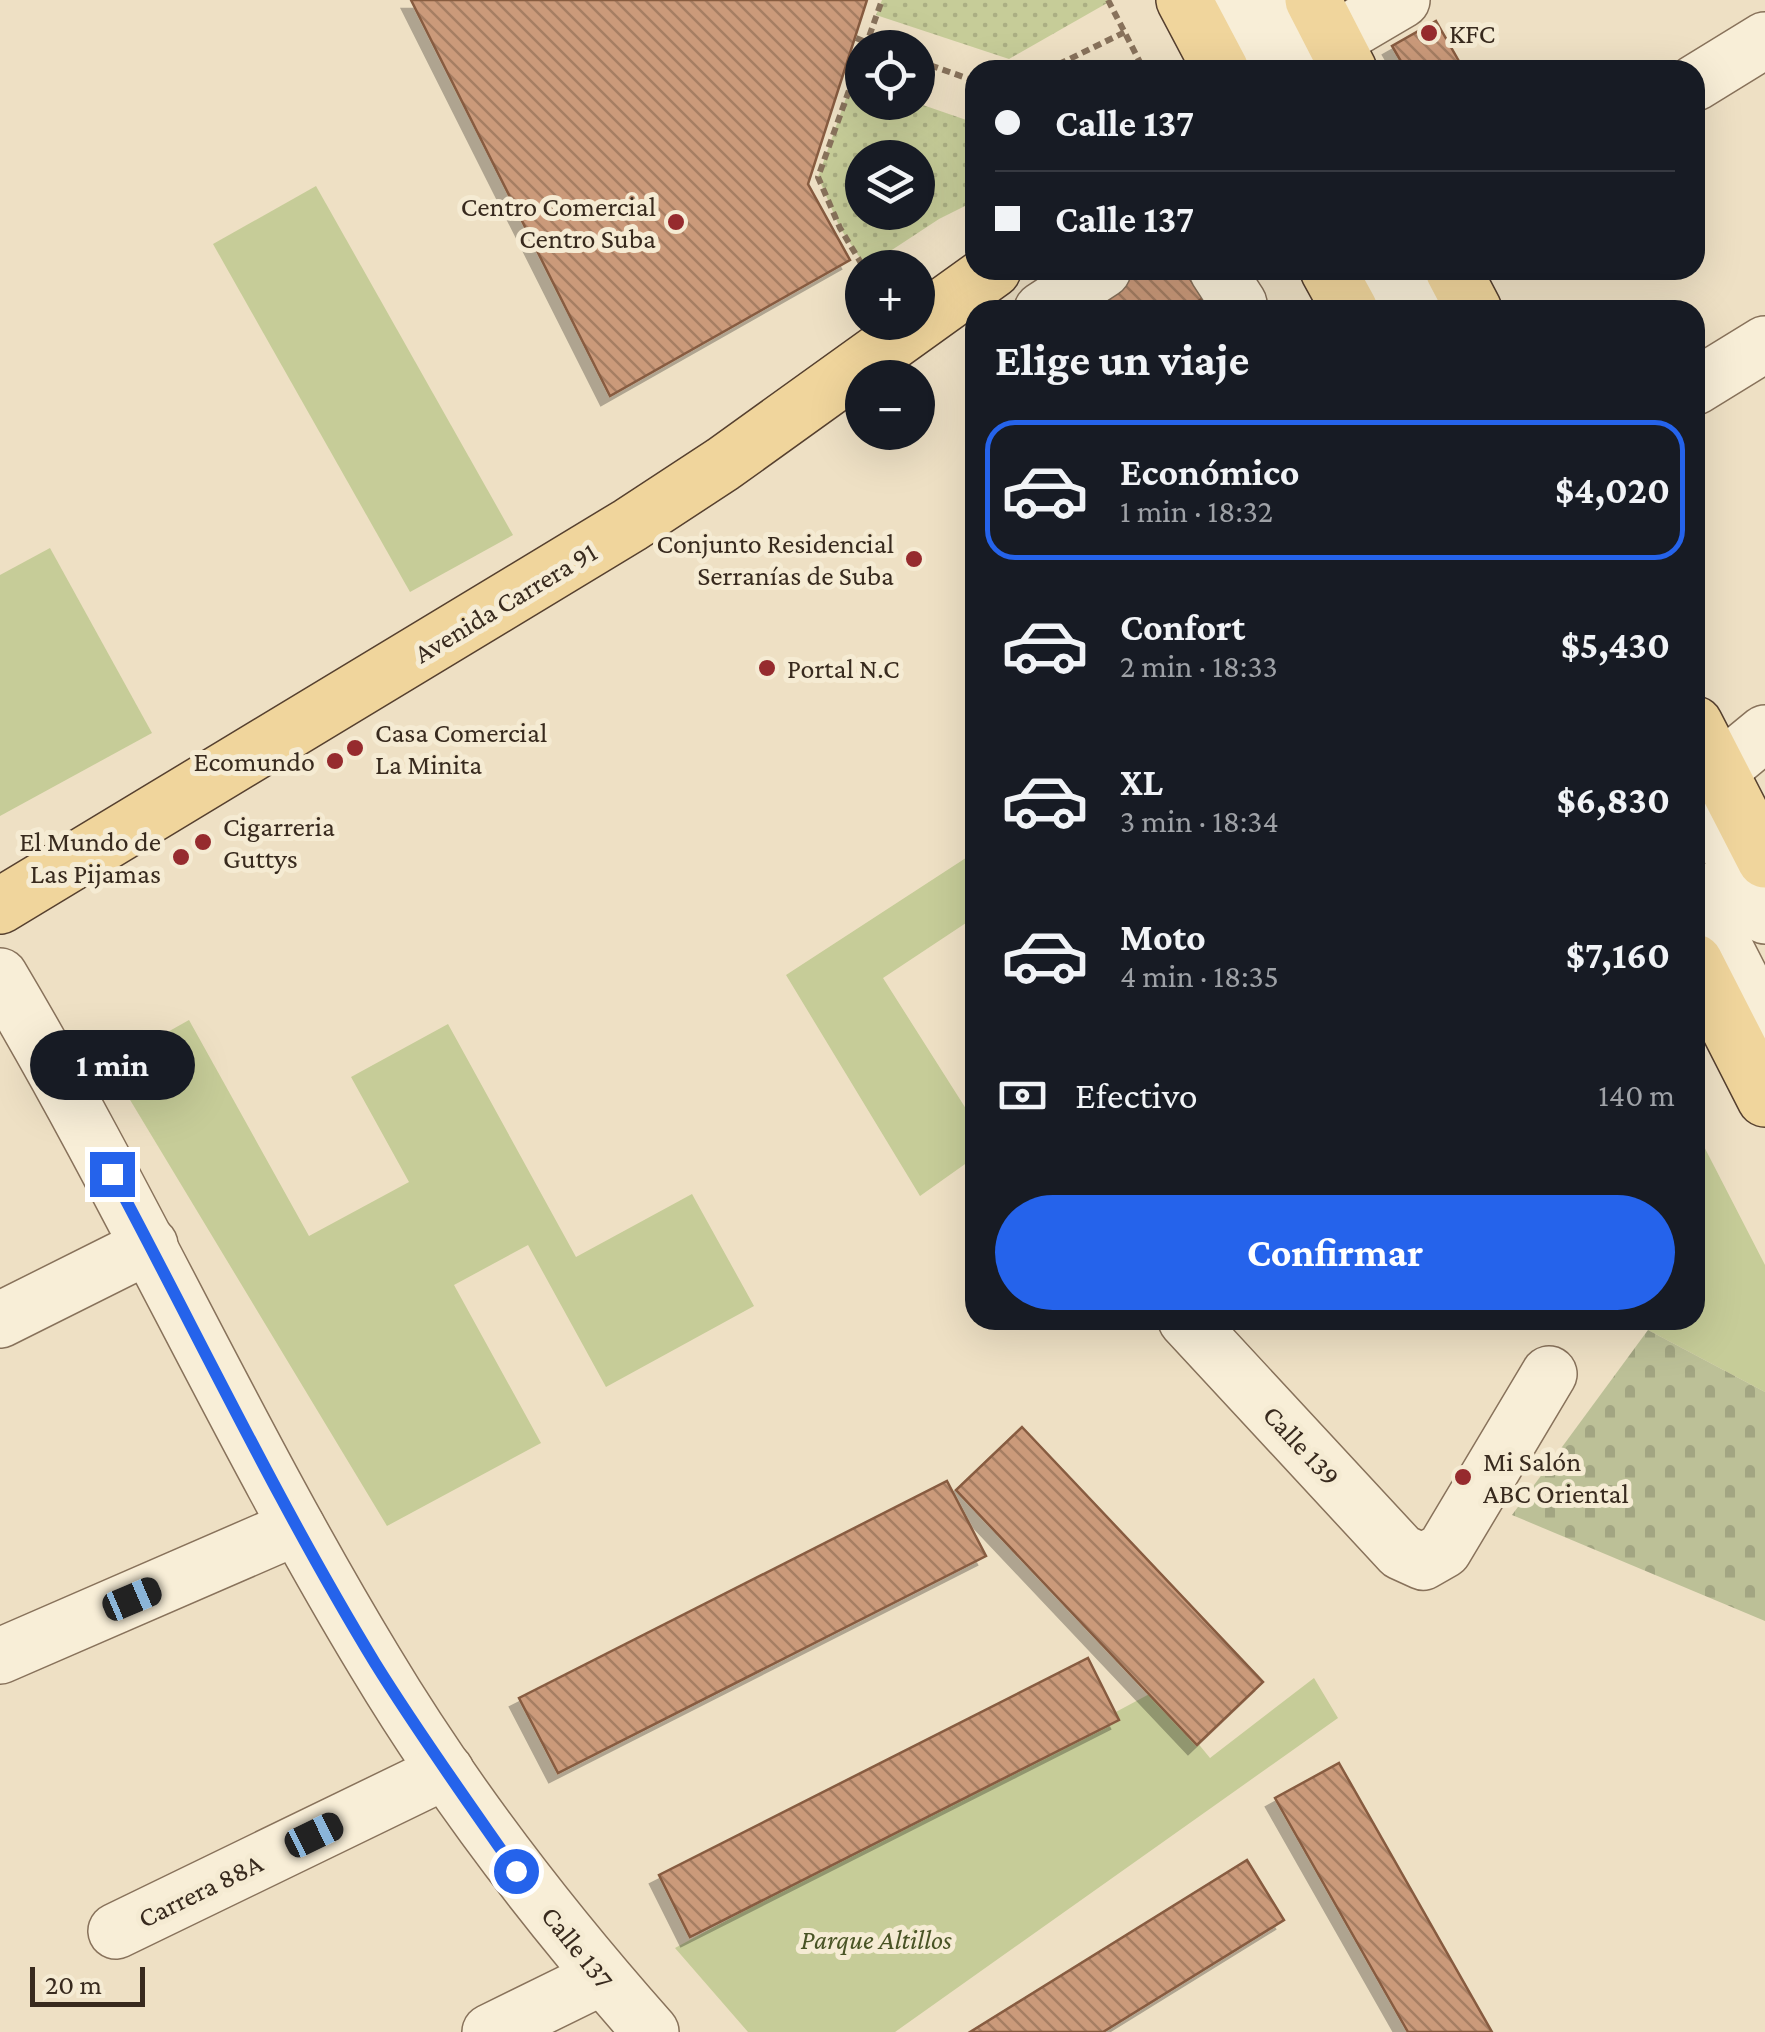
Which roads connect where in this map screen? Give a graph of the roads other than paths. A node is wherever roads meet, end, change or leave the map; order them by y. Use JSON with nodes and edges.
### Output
{"nodes":[{"id":1,"x":1184,"y":0,"type":"edge"},
{"id":2,"x":1220,"y":0,"type":"edge"},
{"id":3,"x":1277,"y":0,"type":"edge"},
{"id":4,"x":1402,"y":0,"type":"edge"},
{"id":5,"x":1765,"y":40,"type":"edge"},
{"id":6,"x":1327,"y":45,"type":"edge"},
{"id":7,"x":1222,"y":60,"type":"edge"},
{"id":8,"x":1225,"y":60,"type":"edge"},
{"id":9,"x":1705,"y":77,"type":"edge"},
{"id":10,"x":983,"y":280,"type":"edge"},
{"id":11,"x":1088,"y":280,"type":"edge"},
{"id":12,"x":1057,"y":300,"type":"edge"},
{"id":13,"x":1765,"y":344,"type":"edge"},
{"id":14,"x":1705,"y":381,"type":"edge"},
{"id":15,"x":1765,"y":733,"type":"edge"},
{"id":16,"x":1705,"y":759,"type":"edge"},
{"id":17,"x":1705,"y":763,"type":"edge"},
{"id":18,"x":1705,"y":765,"type":"edge"},
{"id":19,"x":1765,"y":860,"type":"edge"},
{"id":20,"x":0,"y":906,"type":"edge"},
{"id":21,"x":1705,"y":909,"type":"edge"},
{"id":22,"x":1765,"y":916,"type":"edge"},
{"id":23,"x":0,"y":976,"type":"edge"},
{"id":24,"x":1705,"y":982,"type":"edge"},
{"id":25,"x":1765,"y":1026,"type":"edge"},
{"id":26,"x":1765,"y":1099,"type":"edge"},
{"id":27,"x":150,"y":1245,"type":"junction"},
{"id":28,"x":0,"y":1320,"type":"edge"},
{"id":29,"x":1195,"y":1330,"type":"edge"},
{"id":30,"x":1550,"y":1374,"type":"dead end"},
{"id":31,"x":296,"y":1527,"type":"junction"},
{"id":32,"x":0,"y":1656,"type":"edge"},
{"id":33,"x":446,"y":1772,"type":"junction"},
{"id":34,"x":116,"y":1931,"type":"dead end"},
{"id":35,"x":602,"y":1977,"type":"junction"},
{"id":36,"x":490,"y":2032,"type":"edge"},
{"id":37,"x":651,"y":2032,"type":"edge"}],
"edges":[{"from":1,"to":7,"type":"main road"},
{"from":2,"to":8,"type":"street"},
{"from":3,"to":6,"type":"street"},
{"from":4,"to":6,"type":"street"},
{"from":5,"to":9,"type":"street"},
{"from":10,"to":20,"type":"main road","name":"Avenida Carrera 91"},
{"from":11,"to":12,"type":"street"},
{"from":13,"to":14,"type":"street"},
{"from":15,"to":16,"type":"street"},
{"from":17,"to":19,"type":"main road"},
{"from":18,"to":22,"type":"street"},
{"from":21,"to":25,"type":"street"},
{"from":23,"to":27,"type":"street","name":"Calle 137"},
{"from":24,"to":26,"type":"main road"},
{"from":27,"to":28,"type":"street"},
{"from":27,"to":31,"type":"street","name":"Calle 137"},
{"from":29,"to":30,"type":"street","name":"Calle 139"},
{"from":31,"to":32,"type":"street"},
{"from":31,"to":33,"type":"street","name":"Calle 137"},
{"from":33,"to":34,"type":"street","name":"Carrera 88A"},
{"from":33,"to":35,"type":"street","name":"Calle 137"},
{"from":35,"to":36,"type":"street"},
{"from":35,"to":37,"type":"street","name":"Calle 137"}]}
